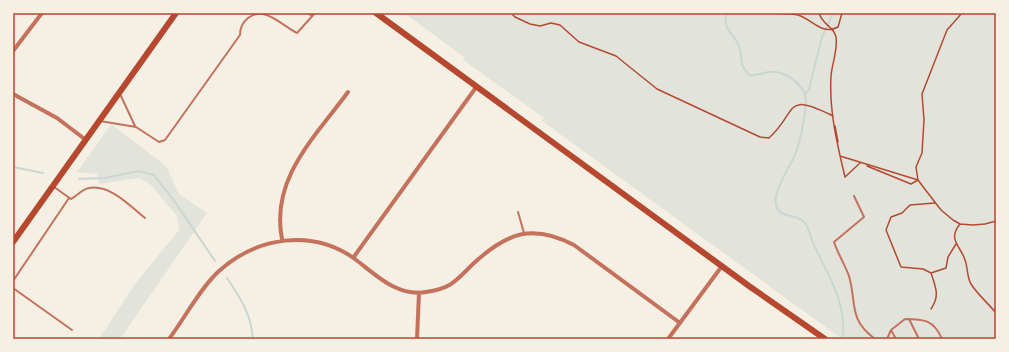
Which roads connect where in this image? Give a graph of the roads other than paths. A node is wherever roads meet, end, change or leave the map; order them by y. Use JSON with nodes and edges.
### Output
{"nodes":[{"id":1,"x":34,"y":13,"type":"edge"},
{"id":2,"x":176,"y":13,"type":"edge"},
{"id":3,"x":308,"y":13,"type":"edge"},
{"id":4,"x":315,"y":13,"type":"edge"},
{"id":5,"x":376,"y":13,"type":"edge"},
{"id":6,"x":40,"y":15,"type":"edge"},
{"id":7,"x":312,"y":16,"type":"junction"},
{"id":8,"x":13,"y":51,"type":"edge"},
{"id":9,"x":477,"y":86,"type":"junction"},
{"id":10,"x":348,"y":92,"type":"dead end"},
{"id":11,"x":13,"y":94,"type":"edge"},
{"id":12,"x":119,"y":94,"type":"junction"},
{"id":13,"x":100,"y":121,"type":"junction"},
{"id":14,"x":136,"y":127,"type":"junction"},
{"id":15,"x":86,"y":140,"type":"junction"},
{"id":16,"x":53,"y":186,"type":"junction"},
{"id":17,"x":854,"y":196,"type":"dead end"},
{"id":18,"x":69,"y":198,"type":"junction"},
{"id":19,"x":518,"y":212,"type":"dead end"},
{"id":20,"x":145,"y":218,"type":"dead end"},
{"id":21,"x":524,"y":234,"type":"junction"},
{"id":22,"x":282,"y":239,"type":"junction"},
{"id":23,"x":13,"y":242,"type":"edge"},
{"id":24,"x":353,"y":258,"type":"junction"},
{"id":25,"x":722,"y":266,"type":"junction"},
{"id":26,"x":13,"y":273,"type":"edge"},
{"id":27,"x":16,"y":276,"type":"junction"},
{"id":28,"x":13,"y":281,"type":"edge"},
{"id":29,"x":13,"y":288,"type":"edge"},
{"id":30,"x":419,"y":293,"type":"junction"},
{"id":31,"x":909,"y":319,"type":"junction"},
{"id":32,"x":680,"y":323,"type":"junction"},
{"id":33,"x":72,"y":330,"type":"dead end"},
{"id":34,"x":891,"y":330,"type":"junction"},
{"id":35,"x":169,"y":339,"type":"edge"},
{"id":36,"x":417,"y":339,"type":"edge"},
{"id":37,"x":668,"y":339,"type":"edge"},
{"id":38,"x":825,"y":339,"type":"edge"},
{"id":39,"x":875,"y":339,"type":"edge"},
{"id":40,"x":887,"y":339,"type":"edge"},
{"id":41,"x":896,"y":339,"type":"edge"},
{"id":42,"x":919,"y":339,"type":"edge"},
{"id":43,"x":942,"y":339,"type":"edge"}],
"edges":[{"from":1,"to":6,"type":"street"},
{"from":2,"to":12,"type":"main road"},
{"from":3,"to":7,"type":"lane"},
{"from":4,"to":7,"type":"lane"},
{"from":5,"to":9,"type":"main road"},
{"from":6,"to":8,"type":"street"},
{"from":7,"to":14,"type":"lane"},
{"from":9,"to":24,"type":"street"},
{"from":9,"to":25,"type":"main road"},
{"from":10,"to":22,"type":"street"},
{"from":11,"to":15,"type":"street"},
{"from":12,"to":13,"type":"main road"},
{"from":12,"to":14,"type":"lane"},
{"from":13,"to":14,"type":"lane"},
{"from":13,"to":15,"type":"main road"},
{"from":15,"to":16,"type":"main road"},
{"from":16,"to":18,"type":"lane"},
{"from":16,"to":23,"type":"main road"},
{"from":17,"to":39,"type":"lane"},
{"from":18,"to":20,"type":"lane"},
{"from":18,"to":27,"type":"lane"},
{"from":19,"to":21,"type":"lane"},
{"from":21,"to":30,"type":"street"},
{"from":21,"to":32,"type":"street"},
{"from":22,"to":24,"type":"street"},
{"from":22,"to":35,"type":"street"},
{"from":24,"to":30,"type":"street"},
{"from":25,"to":32,"type":"street"},
{"from":25,"to":38,"type":"main road"},
{"from":26,"to":27,"type":"lane"},
{"from":27,"to":28,"type":"lane"},
{"from":29,"to":33,"type":"lane"},
{"from":30,"to":36,"type":"street"},
{"from":31,"to":34,"type":"lane"},
{"from":31,"to":42,"type":"lane"},
{"from":31,"to":43,"type":"lane"},
{"from":32,"to":37,"type":"street"},
{"from":34,"to":40,"type":"lane"},
{"from":34,"to":41,"type":"lane"}]}
